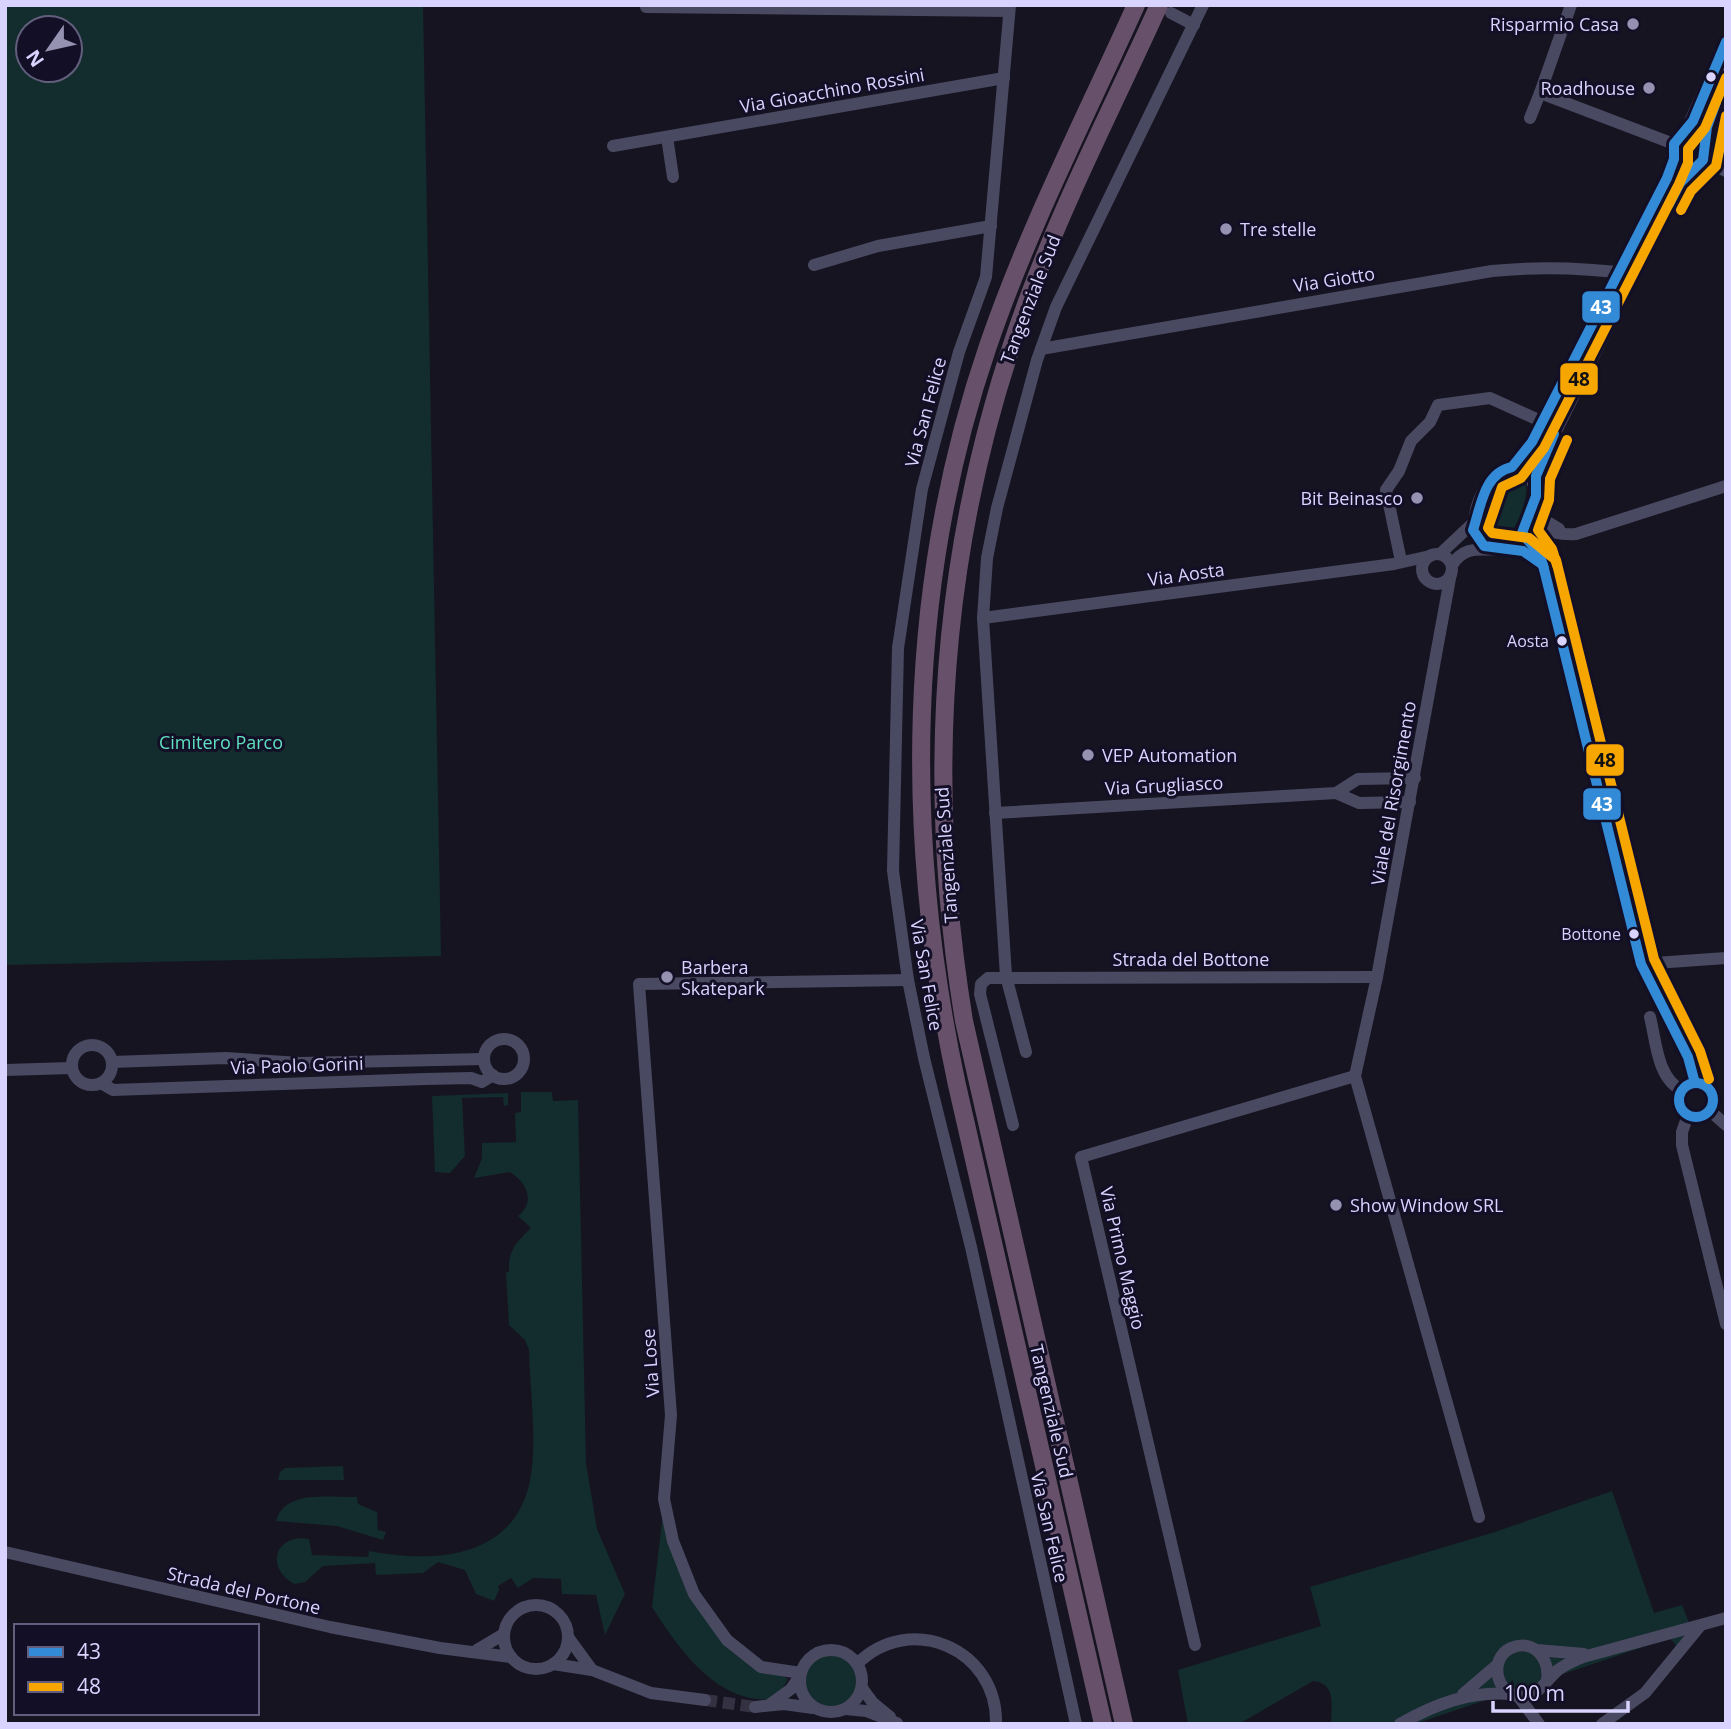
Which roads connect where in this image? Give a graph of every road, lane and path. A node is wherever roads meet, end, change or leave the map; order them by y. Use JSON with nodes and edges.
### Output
{"nodes":[{"id":1,"x":1136,"y":5,"type":"edge"},
{"id":2,"x":1203,"y":5,"type":"edge"},
{"id":3,"x":1570,"y":5,"type":"edge"},
{"id":4,"x":646,"y":7,"type":"dead end"},
{"id":5,"x":785,"y":7,"type":"edge"},
{"id":6,"x":1010,"y":8,"type":"edge"},
{"id":7,"x":1165,"y":9,"type":"edge"},
{"id":8,"x":1194,"y":25,"type":"junction"},
{"id":9,"x":1726,"y":41,"type":"edge"},
{"id":10,"x":1726,"y":73,"type":"edge"},
{"id":11,"x":1004,"y":78,"type":"junction"},
{"id":12,"x":1539,"y":93,"type":"junction"},
{"id":13,"x":1530,"y":118,"type":"dead end"},
{"id":14,"x":667,"y":137,"type":"junction"},
{"id":15,"x":1679,"y":141,"type":"junction"},
{"id":16,"x":1703,"y":145,"type":"junction"},
{"id":17,"x":613,"y":146,"type":"dead end"},
{"id":18,"x":1674,"y":159,"type":"junction"},
{"id":19,"x":1703,"y":160,"type":"junction"},
{"id":20,"x":1691,"y":168,"type":"junction"},
{"id":21,"x":1726,"y":171,"type":"edge"},
{"id":22,"x":673,"y":177,"type":"dead end"},
{"id":23,"x":991,"y":226,"type":"junction"},
{"id":24,"x":814,"y":265,"type":"dead end"},
{"id":25,"x":1620,"y":272,"type":"junction"},
{"id":26,"x":1634,"y":274,"type":"junction"},
{"id":27,"x":1589,"y":332,"type":"junction"},
{"id":28,"x":1601,"y":339,"type":"junction"},
{"id":29,"x":1041,"y":349,"type":"junction"},
{"id":30,"x":1545,"y":418,"type":"junction"},
{"id":31,"x":1561,"y":421,"type":"junction"},
{"id":32,"x":1512,"y":467,"type":"junction"},
{"id":33,"x":1534,"y":485,"type":"junction"},
{"id":34,"x":1726,"y":485,"type":"edge"},
{"id":35,"x":1534,"y":502,"type":"junction"},
{"id":36,"x":1473,"y":523,"type":"junction"},
{"id":37,"x":1522,"y":531,"type":"junction"},
{"id":38,"x":1576,"y":534,"type":"junction"},
{"id":39,"x":1507,"y":548,"type":"junction"},
{"id":40,"x":1491,"y":549,"type":"junction"},
{"id":41,"x":1435,"y":555,"type":"junction"},
{"id":42,"x":1398,"y":562,"type":"junction"},
{"id":43,"x":1543,"y":565,"type":"junction"},
{"id":44,"x":1452,"y":569,"type":"junction"},
{"id":45,"x":1426,"y":577,"type":"junction"},
{"id":46,"x":1442,"y":615,"type":"junction"},
{"id":47,"x":983,"y":618,"type":"junction"},
{"id":48,"x":1415,"y":778,"type":"junction"},
{"id":49,"x":1336,"y":793,"type":"junction"},
{"id":50,"x":1410,"y":802,"type":"junction"},
{"id":51,"x":995,"y":813,"type":"junction"},
{"id":52,"x":1726,"y":958,"type":"edge"},
{"id":53,"x":1640,"y":964,"type":"junction"},
{"id":54,"x":1006,"y":976,"type":"junction"},
{"id":55,"x":1377,"y":977,"type":"junction"},
{"id":56,"x":908,"y":980,"type":"junction"},
{"id":57,"x":1650,"y":1017,"type":"dead end"},
{"id":58,"x":1026,"y":1052,"type":"dead end"},
{"id":59,"x":484,"y":1059,"type":"junction"},
{"id":60,"x":112,"y":1062,"type":"junction"},
{"id":61,"x":72,"y":1068,"type":"junction"},
{"id":62,"x":5,"y":1070,"type":"edge"},
{"id":63,"x":493,"y":1075,"type":"junction"},
{"id":64,"x":1355,"y":1076,"type":"junction"},
{"id":65,"x":101,"y":1083,"type":"junction"},
{"id":66,"x":1695,"y":1083,"type":"junction"},
{"id":67,"x":1682,"y":1090,"type":"junction"},
{"id":68,"x":1716,"y":1104,"type":"edge"},
{"id":69,"x":1688,"y":1115,"type":"junction"},
{"id":70,"x":1013,"y":1125,"type":"dead end"},
{"id":71,"x":1726,"y":1125,"type":"edge"},
{"id":72,"x":1726,"y":1324,"type":"edge"},
{"id":73,"x":1479,"y":1517,"type":"dead end"},
{"id":74,"x":5,"y":1552,"type":"edge"},
{"id":75,"x":1726,"y":1618,"type":"edge"},
{"id":76,"x":1700,"y":1626,"type":"junction"},
{"id":77,"x":504,"y":1634,"type":"junction"},
{"id":78,"x":568,"y":1637,"type":"junction"},
{"id":79,"x":1195,"y":1645,"type":"dead end"},
{"id":80,"x":477,"y":1650,"type":"junction"},
{"id":81,"x":1537,"y":1650,"type":"junction"},
{"id":82,"x":1598,"y":1652,"type":"junction"},
{"id":83,"x":511,"y":1657,"type":"junction"},
{"id":84,"x":553,"y":1664,"type":"junction"},
{"id":85,"x":857,"y":1664,"type":"junction"},
{"id":86,"x":1497,"y":1665,"type":"junction"},
{"id":87,"x":592,"y":1670,"type":"junction"},
{"id":88,"x":801,"y":1674,"type":"junction"},
{"id":89,"x":1543,"y":1685,"type":"junction"},
{"id":90,"x":862,"y":1688,"type":"junction"},
{"id":91,"x":1514,"y":1695,"type":"junction"},
{"id":92,"x":1458,"y":1698,"type":"junction"},
{"id":93,"x":705,"y":1700,"type":"tunnel mouth"},
{"id":94,"x":769,"y":1705,"type":"junction"},
{"id":95,"x":755,"y":1707,"type":"tunnel mouth"},
{"id":96,"x":815,"y":1708,"type":"junction"},
{"id":97,"x":846,"y":1709,"type":"junction"},
{"id":98,"x":898,"y":1723,"type":"edge"},
{"id":99,"x":996,"y":1724,"type":"edge"},
{"id":100,"x":1076,"y":1724,"type":"edge"},
{"id":101,"x":1103,"y":1724,"type":"edge"},
{"id":102,"x":1124,"y":1724,"type":"edge"},
{"id":103,"x":1400,"y":1724,"type":"edge"},
{"id":104,"x":1540,"y":1724,"type":"edge"},
{"id":105,"x":1602,"y":1724,"type":"edge"}],
"edges":[{"from":1,"to":101,"type":"highway","name":"Tangenziale Sud"},
{"from":2,"to":8,"type":"street"},
{"from":3,"to":12,"type":"street"},
{"from":4,"to":5,"type":"street"},
{"from":5,"to":6,"type":"street"},
{"from":6,"to":11,"type":"street","name":"Via San Felice"},
{"from":7,"to":8,"type":"street"},
{"from":7,"to":102,"type":"highway","name":"Tangenziale Sud"},
{"from":8,"to":29,"type":"street"},
{"from":9,"to":15,"type":"street"},
{"from":10,"to":16,"type":"street"},
{"from":11,"to":14,"type":"street","name":"Via Gioacchino Rossini"},
{"from":11,"to":23,"type":"street","name":"Via San Felice"},
{"from":12,"to":13,"type":"street"},
{"from":12,"to":15,"type":"street"},
{"from":14,"to":17,"type":"street","name":"Via Gioacchino Rossini"},
{"from":14,"to":22,"type":"street"},
{"from":15,"to":16,"type":"street"},
{"from":15,"to":18,"type":"street"},
{"from":16,"to":19,"type":"street"},
{"from":18,"to":20,"type":"street"},
{"from":18,"to":25,"type":"street"},
{"from":19,"to":20,"type":"street"},
{"from":19,"to":21,"type":"street"},
{"from":20,"to":26,"type":"street"},
{"from":23,"to":24,"type":"street"},
{"from":23,"to":56,"type":"street","name":"Via San Felice"},
{"from":25,"to":26,"type":"street","name":"Via Giotto"},
{"from":25,"to":27,"type":"street"},
{"from":25,"to":29,"type":"street","name":"Via Giotto"},
{"from":26,"to":28,"type":"street"},
{"from":27,"to":28,"type":"street"},
{"from":27,"to":30,"type":"street"},
{"from":28,"to":31,"type":"street"},
{"from":29,"to":47,"type":"street"},
{"from":30,"to":31,"type":"street"},
{"from":30,"to":32,"type":"street"},
{"from":30,"to":42,"type":"street"},
{"from":31,"to":33,"type":"street"},
{"from":32,"to":33,"type":"street"},
{"from":32,"to":36,"type":"street"},
{"from":33,"to":35,"type":"street"},
{"from":34,"to":38,"type":"street"},
{"from":35,"to":37,"type":"street"},
{"from":35,"to":38,"type":"street"},
{"from":36,"to":40,"type":"street"},
{"from":36,"to":41,"type":"street"},
{"from":37,"to":38,"type":"street"},
{"from":37,"to":39,"type":"street"},
{"from":37,"to":43,"type":"street"},
{"from":39,"to":40,"type":"street"},
{"from":39,"to":43,"type":"street"},
{"from":40,"to":44,"type":"street"},
{"from":41,"to":42,"type":"street","name":"Via Aosta"},
{"from":41,"to":44,"type":"street"},
{"from":41,"to":45,"type":"street"},
{"from":42,"to":45,"type":"street","name":"Via Aosta"},
{"from":42,"to":47,"type":"street","name":"Via Aosta"},
{"from":43,"to":53,"type":"street"},
{"from":44,"to":45,"type":"street"},
{"from":44,"to":46,"type":"street","name":"Viale del Risorgimento"},
{"from":45,"to":46,"type":"street","name":"Viale del Risorgimento"},
{"from":46,"to":48,"type":"street","name":"Viale del Risorgimento"},
{"from":47,"to":51,"type":"street"},
{"from":48,"to":49,"type":"street","name":"Via Grugliasco"},
{"from":48,"to":50,"type":"street","name":"Viale del Risorgimento"},
{"from":49,"to":50,"type":"street","name":"Via Grugliasco"},
{"from":49,"to":51,"type":"street","name":"Via Grugliasco"},
{"from":50,"to":55,"type":"street","name":"Viale del Risorgimento"},
{"from":51,"to":54,"type":"street"},
{"from":52,"to":53,"type":"street"},
{"from":53,"to":66,"type":"street"},
{"from":54,"to":55,"type":"street","name":"Strada del Bottone"},
{"from":54,"to":58,"type":"street"},
{"from":54,"to":70,"type":"street"},
{"from":55,"to":64,"type":"street"},
{"from":56,"to":88,"type":"street","name":"Via Lose"},
{"from":56,"to":100,"type":"street","name":"Via San Felice"},
{"from":57,"to":67,"type":"street"},
{"from":59,"to":60,"type":"street","name":"Via Paolo Gorini"},
{"from":59,"to":63,"type":"street"},
{"from":59,"to":63,"type":"street"},
{"from":60,"to":61,"type":"street"},
{"from":60,"to":65,"type":"street"},
{"from":61,"to":62,"type":"street"},
{"from":61,"to":65,"type":"street","name":"Via Paolo Gorini"},
{"from":63,"to":65,"type":"street","name":"Via Paolo Gorini"},
{"from":64,"to":73,"type":"street"},
{"from":64,"to":79,"type":"street","name":"Via Primo Maggio"},
{"from":66,"to":67,"type":"street"},
{"from":66,"to":68,"type":"street"},
{"from":67,"to":69,"type":"street"},
{"from":68,"to":69,"type":"street"},
{"from":68,"to":71,"type":"street"},
{"from":69,"to":72,"type":"street"},
{"from":74,"to":80,"type":"street","name":"Strada del Portone"},
{"from":75,"to":76,"type":"street"},
{"from":76,"to":82,"type":"street"},
{"from":76,"to":105,"type":"street"},
{"from":77,"to":78,"type":"street"},
{"from":77,"to":80,"type":"street"},
{"from":77,"to":83,"type":"street"},
{"from":78,"to":84,"type":"street"},
{"from":78,"to":87,"type":"street"},
{"from":80,"to":83,"type":"street","name":"Strada del Portone"},
{"from":81,"to":82,"type":"street"},
{"from":81,"to":86,"type":"street"},
{"from":81,"to":89,"type":"street"},
{"from":82,"to":89,"type":"street"},
{"from":83,"to":84,"type":"street"},
{"from":84,"to":87,"type":"street"},
{"from":85,"to":88,"type":"street"},
{"from":85,"to":90,"type":"street"},
{"from":85,"to":99,"type":"street"},
{"from":86,"to":91,"type":"street"},
{"from":86,"to":92,"type":"street"},
{"from":87,"to":93,"type":"street"},
{"from":88,"to":94,"type":"street"},
{"from":88,"to":96,"type":"street"},
{"from":89,"to":91,"type":"street"},
{"from":89,"to":104,"type":"street"},
{"from":90,"to":97,"type":"street"},
{"from":90,"to":98,"type":"street"},
{"from":91,"to":92,"type":"street"},
{"from":91,"to":104,"type":"street"},
{"from":92,"to":103,"type":"street"},
{"from":94,"to":95,"type":"street"},
{"from":94,"to":96,"type":"street"},
{"from":96,"to":97,"type":"street"},
{"from":97,"to":98,"type":"street"}]}
